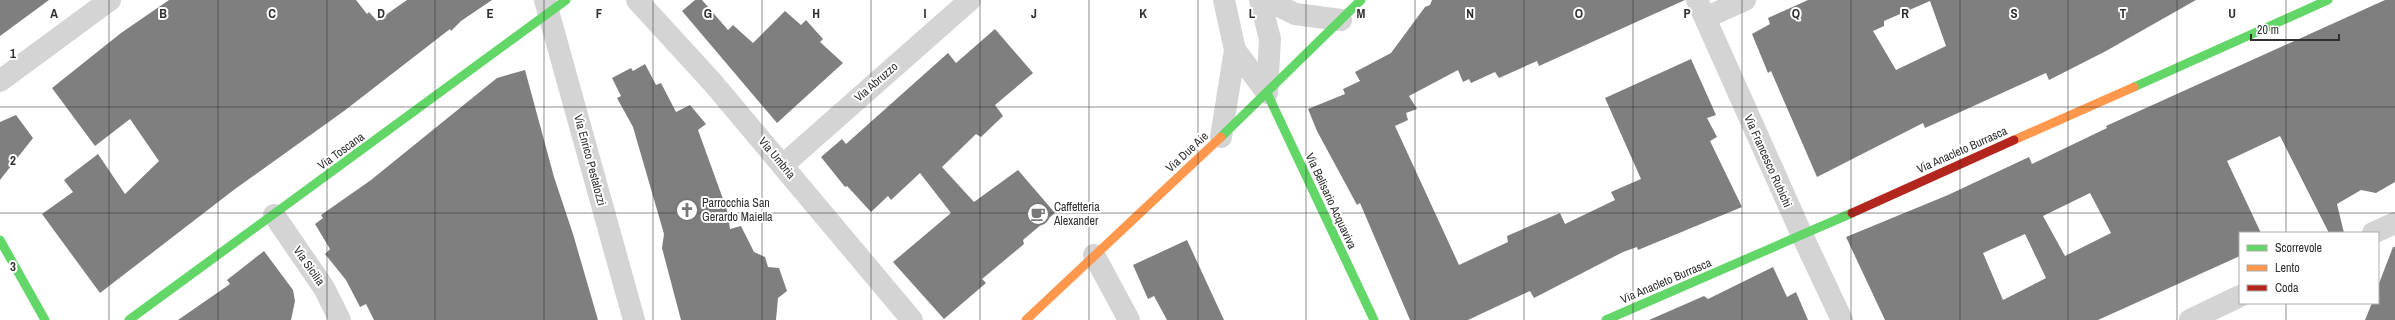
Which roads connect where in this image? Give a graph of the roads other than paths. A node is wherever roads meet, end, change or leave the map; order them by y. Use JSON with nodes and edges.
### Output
{"nodes":[{"id":1,"x":110,"y":0,"type":"edge"},
{"id":2,"x":637,"y":0,"type":"edge"},
{"id":3,"x":970,"y":0,"type":"edge"},
{"id":4,"x":1224,"y":0,"type":"edge"},
{"id":5,"x":1260,"y":0,"type":"edge"},
{"id":6,"x":1267,"y":0,"type":"edge"},
{"id":7,"x":1361,"y":0,"type":"edge"},
{"id":8,"x":1745,"y":0,"type":"edge"},
{"id":9,"x":2328,"y":0,"type":"edge"},
{"id":10,"x":554,"y":4,"type":"edge"},
{"id":11,"x":1701,"y":9,"type":"edge"},
{"id":12,"x":1341,"y":20,"type":"junction"},
{"id":13,"x":1235,"y":50,"type":"junction"},
{"id":14,"x":0,"y":81,"type":"edge"},
{"id":15,"x":1267,"y":93,"type":"junction"},
{"id":16,"x":1221,"y":137,"type":"junction"},
{"id":17,"x":782,"y":165,"type":"junction"},
{"id":18,"x":274,"y":215,"type":"junction"},
{"id":19,"x":2395,"y":223,"type":"edge"},
{"id":20,"x":2375,"y":232,"type":"edge"},
{"id":21,"x":1802,"y":235,"type":"junction"},
{"id":22,"x":0,"y":240,"type":"edge"},
{"id":23,"x":1094,"y":255,"type":"junction"},
{"id":24,"x":2239,"y":296,"type":"edge"},
{"id":25,"x":45,"y":320,"type":"edge"},
{"id":26,"x":129,"y":320,"type":"edge"},
{"id":27,"x":340,"y":320,"type":"edge"},
{"id":28,"x":634,"y":320,"type":"edge"},
{"id":29,"x":912,"y":320,"type":"edge"},
{"id":30,"x":1026,"y":320,"type":"edge"},
{"id":31,"x":1130,"y":320,"type":"edge"},
{"id":32,"x":1374,"y":320,"type":"edge"},
{"id":33,"x":1606,"y":320,"type":"edge"},
{"id":34,"x":1842,"y":320,"type":"edge"},
{"id":35,"x":2190,"y":320,"type":"edge"}],
"edges":[{"from":1,"to":14,"type":"street"},
{"from":2,"to":17,"type":"street","name":"Via Umbria"},
{"from":3,"to":17,"type":"street","name":"Via Abruzzo"},
{"from":4,"to":13,"type":"street"},
{"from":5,"to":15,"type":"street"},
{"from":6,"to":12,"type":"street"},
{"from":7,"to":12,"type":"street","name":"Via Due Aie"},
{"from":8,"to":11,"type":"street"},
{"from":9,"to":21,"type":"street","name":"Via Anacleto Burrasca"},
{"from":10,"to":18,"type":"street","name":"Via Toscana"},
{"from":10,"to":28,"type":"street","name":"Via Enrico Pestalozzi"},
{"from":11,"to":21,"type":"street","name":"Via Francesco Rubichi"},
{"from":12,"to":15,"type":"street","name":"Via Due Aie"},
{"from":13,"to":15,"type":"street"},
{"from":13,"to":16,"type":"street"},
{"from":15,"to":16,"type":"street","name":"Via Due Aie"},
{"from":15,"to":32,"type":"street","name":"Via Belisario Acquaviva"},
{"from":16,"to":23,"type":"street","name":"Via Due Aie"},
{"from":17,"to":29,"type":"street","name":"Via Umbria"},
{"from":18,"to":26,"type":"street","name":"Via Toscana"},
{"from":18,"to":27,"type":"street","name":"Via Sicilia"},
{"from":19,"to":20,"type":"street"},
{"from":21,"to":33,"type":"street","name":"Via Anacleto Burrasca"},
{"from":21,"to":34,"type":"street","name":"Via Francesco Rubichi"},
{"from":22,"to":25,"type":"street"},
{"from":23,"to":30,"type":"street","name":"Via Due Aie"},
{"from":23,"to":31,"type":"street"},
{"from":24,"to":35,"type":"street"}]}
